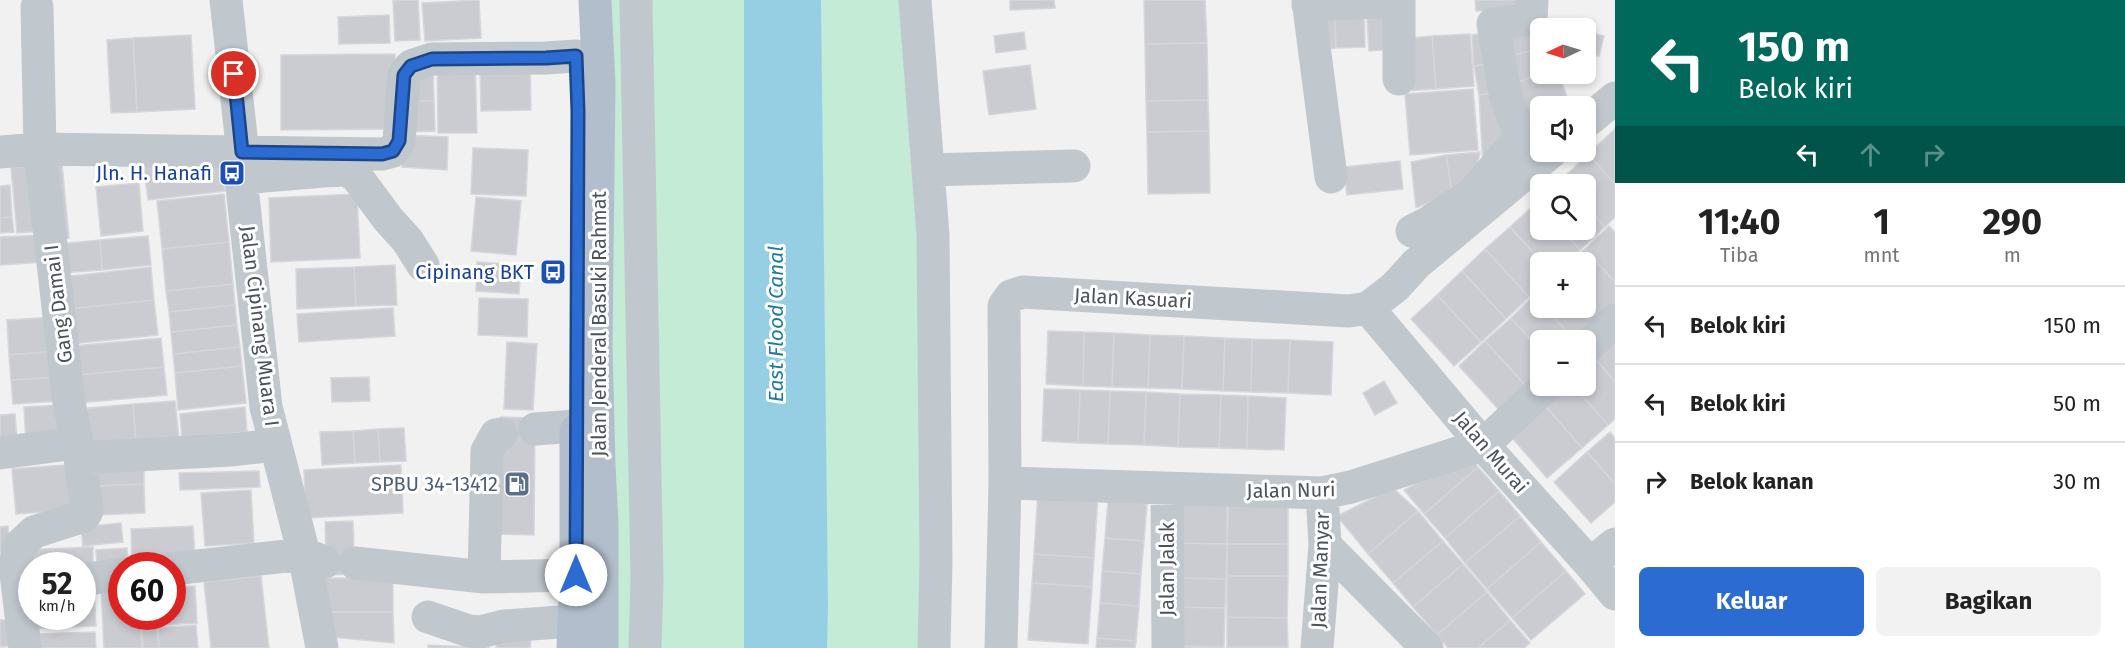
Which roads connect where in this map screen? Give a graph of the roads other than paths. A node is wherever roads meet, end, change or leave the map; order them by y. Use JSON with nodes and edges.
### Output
{"nodes":[{"id":1,"x":226,"y":0,"type":"edge"},
{"id":2,"x":575,"y":0,"type":"edge"},
{"id":3,"x":595,"y":0,"type":"edge"},
{"id":4,"x":636,"y":0,"type":"edge"},
{"id":5,"x":915,"y":0,"type":"edge"},
{"id":6,"x":1532,"y":0,"type":"edge"},
{"id":7,"x":1308,"y":2,"type":"edge"},
{"id":8,"x":37,"y":7,"type":"dead end"},
{"id":9,"x":576,"y":56,"type":"junction"},
{"id":10,"x":1399,"y":79,"type":"dead end"},
{"id":11,"x":1615,"y":98,"type":"edge"},
{"id":12,"x":1596,"y":114,"type":"edge"},
{"id":13,"x":40,"y":149,"type":"junction"},
{"id":14,"x":0,"y":152,"type":"edge"},
{"id":15,"x":1539,"y":162,"type":"edge"},
{"id":16,"x":242,"y":165,"type":"junction"},
{"id":17,"x":1074,"y":166,"type":"dead end"},
{"id":18,"x":928,"y":170,"type":"junction"},
{"id":19,"x":1331,"y":177,"type":"dead end"},
{"id":20,"x":1412,"y":231,"type":"dead end"},
{"id":21,"x":423,"y":265,"type":"dead end"},
{"id":22,"x":1368,"y":308,"type":"junction"},
{"id":23,"x":1615,"y":320,"type":"edge"},
{"id":24,"x":1596,"y":338,"type":"edge"},
{"id":25,"x":1535,"y":396,"type":"edge"},
{"id":26,"x":576,"y":426,"type":"junction"},
{"id":27,"x":535,"y":429,"type":"dead end"},
{"id":28,"x":501,"y":434,"type":"dead end"},
{"id":29,"x":275,"y":441,"type":"junction"},
{"id":30,"x":1483,"y":445,"type":"junction"},
{"id":31,"x":78,"y":450,"type":"junction"},
{"id":32,"x":0,"y":453,"type":"edge"},
{"id":33,"x":1005,"y":483,"type":"junction"},
{"id":34,"x":1167,"y":489,"type":"junction"},
{"id":35,"x":1322,"y":493,"type":"junction"},
{"id":36,"x":1615,"y":544,"type":"edge"},
{"id":37,"x":1325,"y":545,"type":"junction"},
{"id":38,"x":328,"y":560,"type":"junction"},
{"id":39,"x":1590,"y":564,"type":"junction"},
{"id":40,"x":186,"y":568,"type":"edge"},
{"id":41,"x":576,"y":575,"type":"junction"},
{"id":42,"x":484,"y":577,"type":"junction"},
{"id":43,"x":16,"y":589,"type":"edge"},
{"id":44,"x":1615,"y":594,"type":"edge"},
{"id":45,"x":428,"y":617,"type":"dead end"},
{"id":46,"x":573,"y":634,"type":"edge"},
{"id":47,"x":25,"y":648,"type":"edge"},
{"id":48,"x":322,"y":648,"type":"edge"},
{"id":49,"x":602,"y":648,"type":"edge"},
{"id":50,"x":645,"y":648,"type":"edge"},
{"id":51,"x":934,"y":648,"type":"edge"},
{"id":52,"x":1001,"y":648,"type":"edge"},
{"id":53,"x":1168,"y":648,"type":"edge"},
{"id":54,"x":1317,"y":648,"type":"edge"},
{"id":55,"x":1427,"y":648,"type":"edge"}],
"edges":[{"from":1,"to":16,"type":"street","name":"Jalan Cipinang Muara I"},
{"from":2,"to":9,"type":"main road","name":"Jalan Jenderal Basuki Rahmat"},
{"from":3,"to":49,"type":"main road","name":"Jalan Jenderal Basuki Rahmat"},
{"from":4,"to":50,"type":"street"},
{"from":5,"to":18,"type":"street"},
{"from":6,"to":20,"type":"street"},
{"from":7,"to":10,"type":"street"},
{"from":7,"to":19,"type":"street"},
{"from":8,"to":13,"type":"street","name":"Gang Damai I"},
{"from":9,"to":16,"type":"street"},
{"from":9,"to":26,"type":"main road","name":"Jalan Jenderal Basuki Rahmat"},
{"from":11,"to":12,"type":"street"},
{"from":13,"to":14,"type":"street"},
{"from":13,"to":16,"type":"street"},
{"from":13,"to":31,"type":"street","name":"Gang Damai I"},
{"from":15,"to":22,"type":"street"},
{"from":16,"to":21,"type":"street"},
{"from":16,"to":29,"type":"street","name":"Jalan Cipinang Muara I"},
{"from":17,"to":18,"type":"street"},
{"from":18,"to":51,"type":"street"},
{"from":22,"to":30,"type":"street","name":"Jalan Murai"},
{"from":22,"to":33,"type":"street","name":"Jalan Kasuari"},
{"from":23,"to":24,"type":"street"},
{"from":25,"to":30,"type":"street","name":"Jalan Nuri"},
{"from":26,"to":27,"type":"street"},
{"from":26,"to":41,"type":"main road","name":"Jalan Jenderal Basuki Rahmat"},
{"from":28,"to":42,"type":"street"},
{"from":29,"to":31,"type":"street"},
{"from":29,"to":38,"type":"street","name":"Jalan Cipinang Muara I"},
{"from":30,"to":35,"type":"street","name":"Jalan Nuri"},
{"from":30,"to":39,"type":"street","name":"Jalan Murai"},
{"from":31,"to":32,"type":"street"},
{"from":31,"to":43,"type":"street","name":"Gang Damai I"},
{"from":33,"to":34,"type":"street","name":"Jalan Nuri"},
{"from":33,"to":52,"type":"street","name":"Jalan Kasuari"},
{"from":34,"to":35,"type":"street","name":"Jalan Nuri"},
{"from":34,"to":53,"type":"street","name":"Jalan Jalak"},
{"from":35,"to":37,"type":"street","name":"Jalan Manyar"},
{"from":36,"to":39,"type":"street"},
{"from":37,"to":54,"type":"street","name":"Jalan Manyar"},
{"from":37,"to":55,"type":"street"},
{"from":38,"to":40,"type":"street"},
{"from":38,"to":42,"type":"street"},
{"from":38,"to":48,"type":"street","name":"Jalan Cipinang Muara I"},
{"from":39,"to":44,"type":"street","name":"Jalan Murai"},
{"from":41,"to":42,"type":"street"},
{"from":41,"to":46,"type":"main road","name":"Jalan Jenderal Basuki Rahmat"},
{"from":43,"to":47,"type":"street"},
{"from":45,"to":46,"type":"street"}]}
